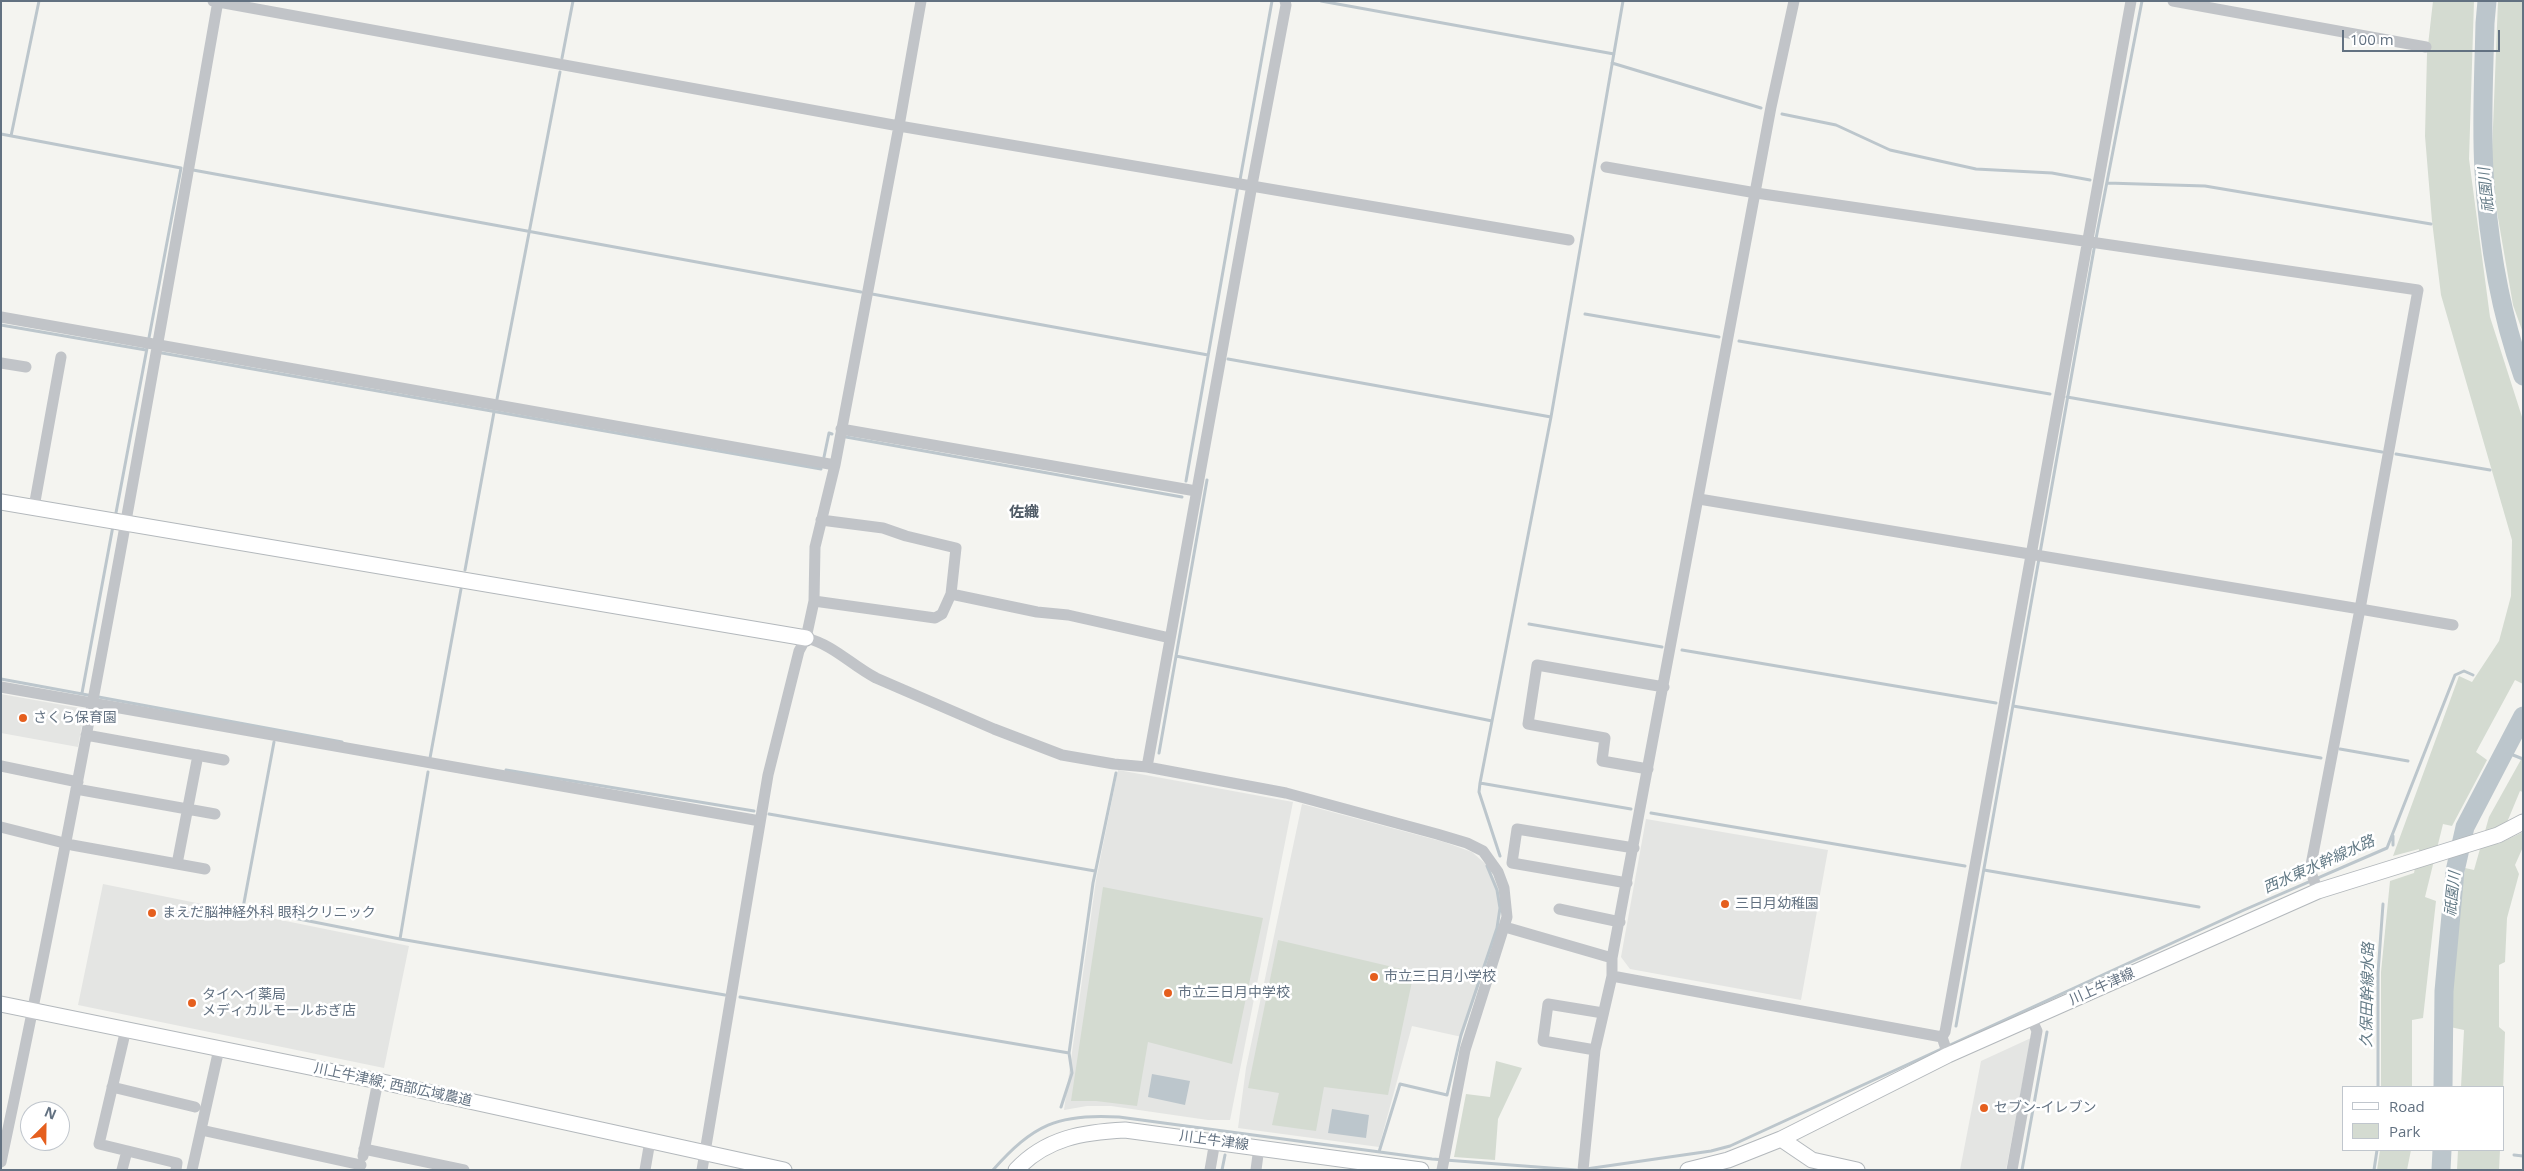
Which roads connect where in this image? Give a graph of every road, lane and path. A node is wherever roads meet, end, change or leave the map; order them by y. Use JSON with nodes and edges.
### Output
{"nodes":[{"id":1,"x":921,"y":1,"type":"edge"},
{"id":2,"x":1285,"y":1,"type":"edge"},
{"id":3,"x":1794,"y":1,"type":"edge"},
{"id":4,"x":2131,"y":1,"type":"edge"},
{"id":5,"x":2173,"y":1,"type":"edge"},
{"id":6,"x":217,"y":2,"type":"edge"},
{"id":7,"x":2426,"y":47,"type":"dead end"},
{"id":8,"x":900,"y":126,"type":"junction"},
{"id":9,"x":1606,"y":167,"type":"dead end"},
{"id":10,"x":1252,"y":185,"type":"junction"},
{"id":11,"x":1756,"y":193,"type":"junction"},
{"id":12,"x":1569,"y":240,"type":"dead end"},
{"id":13,"x":2087,"y":242,"type":"junction"},
{"id":14,"x":1,"y":317,"type":"edge"},
{"id":15,"x":157,"y":345,"type":"junction"},
{"id":16,"x":61,"y":357,"type":"dead end"},
{"id":17,"x":1,"y":363,"type":"edge"},
{"id":18,"x":26,"y":367,"type":"dead end"},
{"id":19,"x":841,"y":429,"type":"junction"},
{"id":20,"x":835,"y":465,"type":"junction"},
{"id":21,"x":1196,"y":492,"type":"junction"},
{"id":22,"x":1699,"y":499,"type":"junction"},
{"id":23,"x":1,"y":502,"type":"edge"},
{"id":24,"x":34,"y":507,"type":"junction"},
{"id":25,"x":821,"y":520,"type":"junction"},
{"id":26,"x":124,"y":523,"type":"junction"},
{"id":27,"x":2032,"y":554,"type":"junction"},
{"id":28,"x":950,"y":594,"type":"junction"},
{"id":29,"x":814,"y":601,"type":"junction"},
{"id":30,"x":2360,"y":609,"type":"junction"},
{"id":31,"x":2453,"y":625,"type":"dead end"},
{"id":32,"x":806,"y":638,"type":"junction"},
{"id":33,"x":1170,"y":638,"type":"junction"},
{"id":34,"x":1664,"y":687,"type":"junction"},
{"id":35,"x":1,"y":688,"type":"edge"},
{"id":36,"x":92,"y":704,"type":"junction"},
{"id":37,"x":86,"y":735,"type":"junction"},
{"id":38,"x":198,"y":755,"type":"junction"},
{"id":39,"x":224,"y":760,"type":"dead end"},
{"id":40,"x":1,"y":766,"type":"edge"},
{"id":41,"x":1147,"y":767,"type":"junction"},
{"id":42,"x":1648,"y":769,"type":"junction"},
{"id":43,"x":77,"y":786,"type":"junction"},
{"id":44,"x":188,"y":809,"type":"junction"},
{"id":45,"x":215,"y":814,"type":"dead end"},
{"id":46,"x":760,"y":821,"type":"junction"},
{"id":47,"x":2523,"y":822,"type":"edge"},
{"id":48,"x":1,"y":827,"type":"edge"},
{"id":49,"x":66,"y":842,"type":"junction"},
{"id":50,"x":1634,"y":848,"type":"junction"},
{"id":51,"x":177,"y":864,"type":"junction"},
{"id":52,"x":205,"y":869,"type":"dead end"},
{"id":53,"x":1627,"y":883,"type":"junction"},
{"id":54,"x":2318,"y":891,"type":"junction"},
{"id":55,"x":1559,"y":909,"type":"dead end"},
{"id":56,"x":1620,"y":922,"type":"junction"},
{"id":57,"x":1505,"y":927,"type":"junction"},
{"id":58,"x":1612,"y":958,"type":"junction"},
{"id":59,"x":1612,"y":976,"type":"junction"},
{"id":60,"x":1,"y":1004,"type":"edge"},
{"id":61,"x":34,"y":1010,"type":"junction"},
{"id":62,"x":1603,"y":1013,"type":"junction"},
{"id":63,"x":2031,"y":1018,"type":"junction"},
{"id":64,"x":126,"y":1029,"type":"junction"},
{"id":65,"x":1942,"y":1037,"type":"junction"},
{"id":66,"x":219,"y":1048,"type":"junction"},
{"id":67,"x":1595,"y":1050,"type":"junction"},
{"id":68,"x":1948,"y":1055,"type":"junction"},
{"id":69,"x":378,"y":1081,"type":"junction"},
{"id":70,"x":112,"y":1087,"type":"junction"},
{"id":71,"x":195,"y":1107,"type":"dead end"},
{"id":72,"x":201,"y":1130,"type":"junction"},
{"id":73,"x":1781,"y":1139,"type":"junction"},
{"id":74,"x":650,"y":1140,"type":"junction"},
{"id":75,"x":1216,"y":1141,"type":"junction"},
{"id":76,"x":1259,"y":1147,"type":"junction"},
{"id":77,"x":364,"y":1149,"type":"junction"},
{"id":78,"x":127,"y":1151,"type":"junction"},
{"id":79,"x":706,"y":1153,"type":"junction"},
{"id":80,"x":1,"y":1162,"type":"edge"},
{"id":81,"x":1443,"y":1163,"type":"edge"},
{"id":82,"x":360,"y":1167,"type":"edge"},
{"id":83,"x":1583,"y":1167,"type":"edge"},
{"id":84,"x":1830,"y":1167,"type":"edge"},
{"id":85,"x":122,"y":1170,"type":"edge"},
{"id":86,"x":176,"y":1170,"type":"edge"},
{"id":87,"x":192,"y":1170,"type":"edge"},
{"id":88,"x":464,"y":1170,"type":"edge"},
{"id":89,"x":645,"y":1170,"type":"edge"},
{"id":90,"x":702,"y":1170,"type":"edge"},
{"id":91,"x":784,"y":1170,"type":"edge"},
{"id":92,"x":1016,"y":1170,"type":"edge"},
{"id":93,"x":1210,"y":1170,"type":"edge"},
{"id":94,"x":1256,"y":1170,"type":"edge"},
{"id":95,"x":1421,"y":1170,"type":"edge"},
{"id":96,"x":1688,"y":1170,"type":"edge"},
{"id":97,"x":1857,"y":1170,"type":"edge"},
{"id":98,"x":2012,"y":1170,"type":"edge"}],
"edges":[{"from":1,"to":8,"type":"street"},
{"from":2,"to":10,"type":"street"},
{"from":3,"to":11,"type":"street"},
{"from":4,"to":13,"type":"street"},
{"from":5,"to":7,"type":"street"},
{"from":6,"to":8,"type":"street"},
{"from":6,"to":15,"type":"street"},
{"from":8,"to":10,"type":"street"},
{"from":8,"to":19,"type":"street"},
{"from":9,"to":11,"type":"street"},
{"from":10,"to":12,"type":"street"},
{"from":10,"to":21,"type":"street"},
{"from":11,"to":13,"type":"street"},
{"from":11,"to":22,"type":"street"},
{"from":13,"to":27,"type":"street"},
{"from":13,"to":30,"type":"street"},
{"from":14,"to":15,"type":"street"},
{"from":15,"to":20,"type":"street"},
{"from":15,"to":26,"type":"street"},
{"from":16,"to":24,"type":"street"},
{"from":17,"to":18,"type":"street"},
{"from":19,"to":20,"type":"street"},
{"from":19,"to":21,"type":"street"},
{"from":20,"to":25,"type":"street"},
{"from":21,"to":33,"type":"street"},
{"from":22,"to":27,"type":"street"},
{"from":22,"to":34,"type":"street"},
{"from":23,"to":24,"type":"main road"},
{"from":24,"to":26,"type":"main road"},
{"from":25,"to":28,"type":"street"},
{"from":25,"to":29,"type":"street"},
{"from":26,"to":32,"type":"main road"},
{"from":26,"to":36,"type":"street"},
{"from":27,"to":30,"type":"street"},
{"from":27,"to":65,"type":"street"},
{"from":28,"to":29,"type":"street"},
{"from":28,"to":33,"type":"street"},
{"from":29,"to":32,"type":"street"},
{"from":30,"to":31,"type":"street"},
{"from":30,"to":54,"type":"street"},
{"from":32,"to":41,"type":"street"},
{"from":32,"to":46,"type":"street"},
{"from":33,"to":41,"type":"street"},
{"from":34,"to":42,"type":"street"},
{"from":34,"to":42,"type":"street"},
{"from":35,"to":36,"type":"street"},
{"from":36,"to":37,"type":"street"},
{"from":36,"to":46,"type":"street"},
{"from":37,"to":38,"type":"street"},
{"from":37,"to":43,"type":"street"},
{"from":38,"to":39,"type":"street"},
{"from":38,"to":44,"type":"street"},
{"from":40,"to":43,"type":"street"},
{"from":41,"to":57,"type":"street"},
{"from":42,"to":50,"type":"street"},
{"from":43,"to":44,"type":"street"},
{"from":43,"to":49,"type":"street"},
{"from":44,"to":45,"type":"street"},
{"from":44,"to":51,"type":"street"},
{"from":46,"to":79,"type":"street"},
{"from":47,"to":54,"type":"main road","name":"川上牛津線"},
{"from":48,"to":49,"type":"street"},
{"from":49,"to":51,"type":"street"},
{"from":49,"to":61,"type":"street"},
{"from":50,"to":53,"type":"street"},
{"from":50,"to":53,"type":"street"},
{"from":51,"to":52,"type":"street"},
{"from":53,"to":56,"type":"street"},
{"from":54,"to":63,"type":"main road","name":"川上牛津線"},
{"from":55,"to":56,"type":"street"},
{"from":56,"to":58,"type":"street"},
{"from":57,"to":58,"type":"street"},
{"from":57,"to":81,"type":"street"},
{"from":58,"to":59,"type":"street"},
{"from":59,"to":62,"type":"street"},
{"from":59,"to":65,"type":"street"},
{"from":60,"to":61,"type":"main road","name":"川上牛津線; 西部広域農道"},
{"from":61,"to":64,"type":"main road","name":"川上牛津線; 西部広域農道"},
{"from":61,"to":80,"type":"street"},
{"from":62,"to":67,"type":"street"},
{"from":62,"to":67,"type":"street"},
{"from":63,"to":68,"type":"main road","name":"川上牛津線"},
{"from":63,"to":98,"type":"street"},
{"from":64,"to":66,"type":"main road","name":"川上牛津線; 西部広域農道"},
{"from":64,"to":70,"type":"street"},
{"from":65,"to":68,"type":"street"},
{"from":66,"to":69,"type":"main road","name":"川上牛津線; 西部広域農道"},
{"from":66,"to":72,"type":"street"},
{"from":67,"to":83,"type":"street"},
{"from":68,"to":73,"type":"main road","name":"川上牛津線"},
{"from":69,"to":74,"type":"main road","name":"川上牛津線; 西部広域農道"},
{"from":69,"to":77,"type":"street"},
{"from":70,"to":71,"type":"street"},
{"from":70,"to":78,"type":"street"},
{"from":72,"to":82,"type":"street"},
{"from":72,"to":87,"type":"street"},
{"from":73,"to":84,"type":"main road"},
{"from":73,"to":96,"type":"main road","name":"川上牛津線"},
{"from":74,"to":79,"type":"main road","name":"川上牛津線; 西部広域農道"},
{"from":74,"to":89,"type":"street"},
{"from":75,"to":76,"type":"main road","name":"川上牛津線"},
{"from":75,"to":92,"type":"main road","name":"川上牛津線"},
{"from":75,"to":93,"type":"street"},
{"from":76,"to":94,"type":"street"},
{"from":76,"to":95,"type":"main road","name":"川上牛津線"},
{"from":77,"to":82,"type":"street"},
{"from":77,"to":88,"type":"street"},
{"from":78,"to":85,"type":"street"},
{"from":78,"to":86,"type":"street"},
{"from":79,"to":90,"type":"street"},
{"from":79,"to":91,"type":"main road","name":"川上牛津線; 西部広域農道"},
{"from":84,"to":97,"type":"main road"}]}
